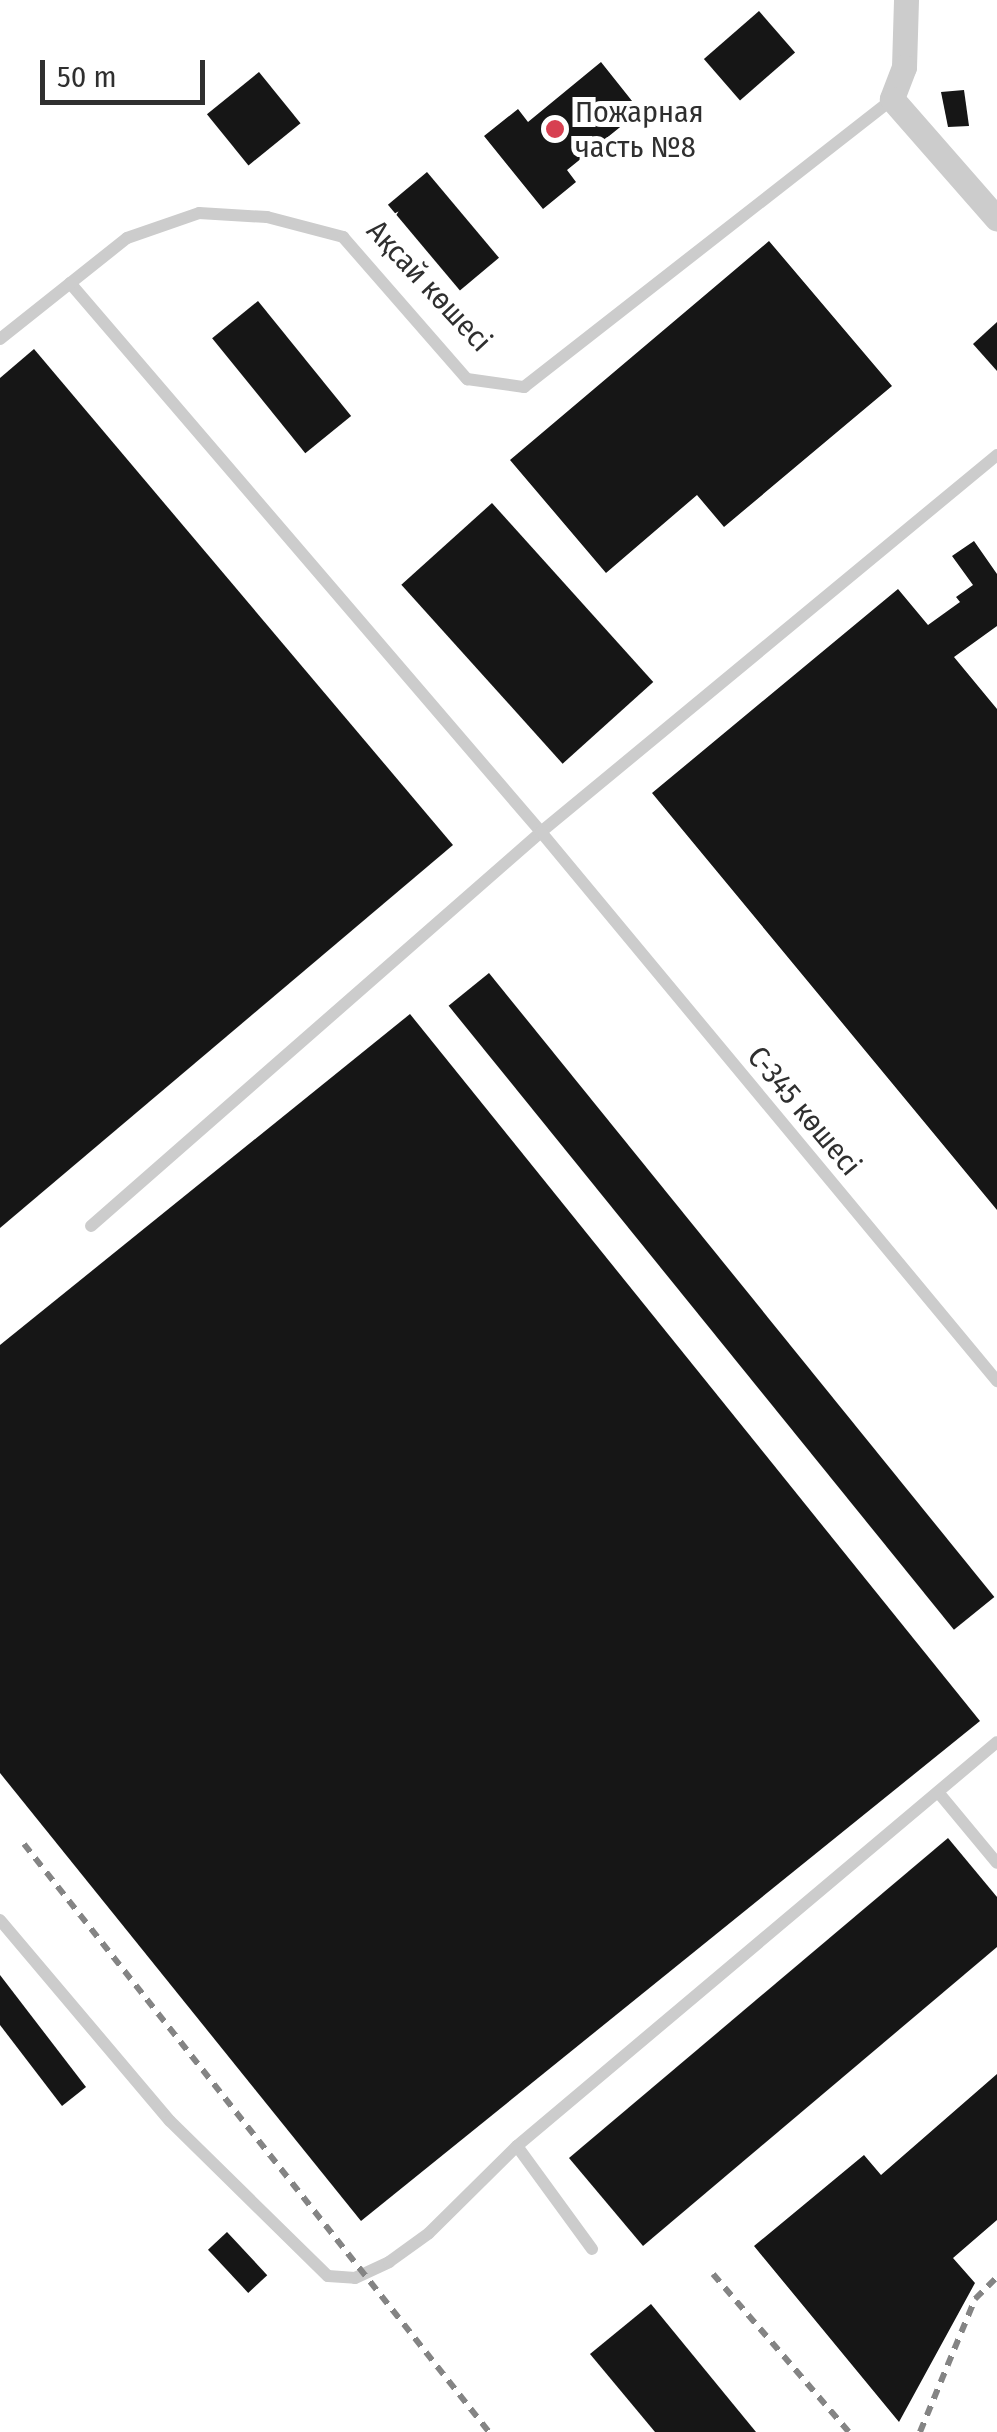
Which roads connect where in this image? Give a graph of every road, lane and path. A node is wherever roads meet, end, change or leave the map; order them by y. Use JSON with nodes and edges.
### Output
{"nodes":[{"id":1,"x":906,"y":0,"type":"edge"},
{"id":2,"x":892,"y":99,"type":"junction"},
{"id":3,"x":997,"y":219,"type":"edge"},
{"id":4,"x":70,"y":283,"type":"junction"},
{"id":5,"x":0,"y":339,"type":"edge"},
{"id":6,"x":997,"y":455,"type":"edge"},
{"id":7,"x":541,"y":832,"type":"junction"},
{"id":8,"x":92,"y":1226,"type":"dead end"},
{"id":9,"x":997,"y":1381,"type":"edge"},
{"id":10,"x":997,"y":1742,"type":"edge"},
{"id":11,"x":938,"y":1792,"type":"junction"},
{"id":12,"x":997,"y":1863,"type":"edge"},
{"id":13,"x":0,"y":1920,"type":"edge"},
{"id":14,"x":517,"y":2146,"type":"junction"},
{"id":15,"x":592,"y":2250,"type":"dead end"}],
"edges":[{"from":1,"to":2,"type":"street"},
{"from":2,"to":3,"type":"street"},
{"from":2,"to":4,"type":"lane","name":"Ақсай көшесі"},
{"from":4,"to":5,"type":"lane","name":"Ақсай көшесі"},
{"from":4,"to":7,"type":"lane","name":"С-345 көшесі"},
{"from":6,"to":7,"type":"lane"},
{"from":7,"to":8,"type":"lane"},
{"from":7,"to":9,"type":"lane","name":"С-345 көшесі"},
{"from":10,"to":11,"type":"lane"},
{"from":11,"to":12,"type":"lane"},
{"from":11,"to":14,"type":"lane"},
{"from":13,"to":14,"type":"lane"},
{"from":14,"to":15,"type":"lane"}]}
